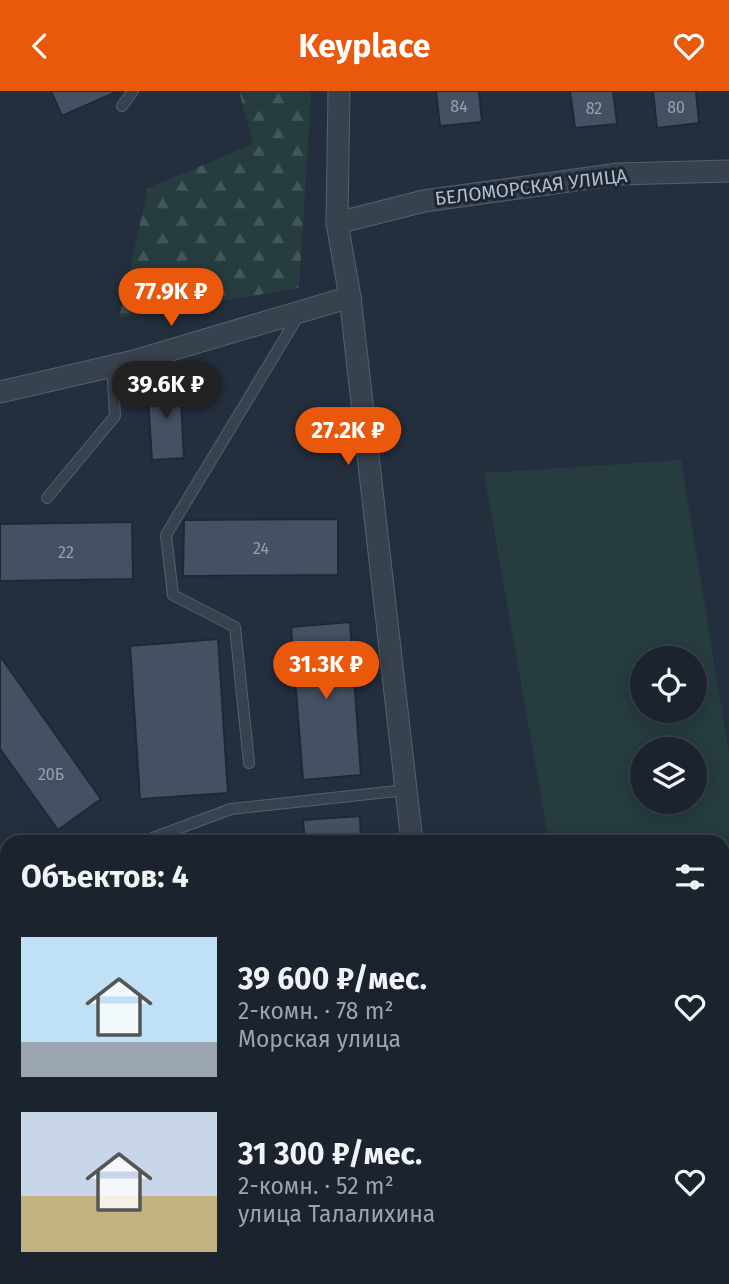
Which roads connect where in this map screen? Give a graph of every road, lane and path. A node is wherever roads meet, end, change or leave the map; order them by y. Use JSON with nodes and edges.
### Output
{"nodes":[{"id":1,"x":133,"y":91,"type":"edge"},
{"id":2,"x":339,"y":91,"type":"edge"},
{"id":3,"x":122,"y":106,"type":"dead end"},
{"id":4,"x":729,"y":171,"type":"edge"},
{"id":5,"x":337,"y":223,"type":"junction"},
{"id":6,"x":350,"y":297,"type":"junction"},
{"id":7,"x":302,"y":311,"type":"junction"},
{"id":8,"x":112,"y":366,"type":"junction"},
{"id":9,"x":0,"y":392,"type":"edge"},
{"id":10,"x":47,"y":498,"type":"dead end"},
{"id":11,"x":249,"y":763,"type":"dead end"},
{"id":12,"x":406,"y":790,"type":"junction"},
{"id":13,"x":161,"y":835,"type":"edge"},
{"id":14,"x":411,"y":835,"type":"edge"}],
"edges":[{"from":1,"to":3,"type":"lane"},
{"from":2,"to":5,"type":"street"},
{"from":4,"to":5,"type":"street","name":"БЕЛОМОРСКАЯ УЛИЦА"},
{"from":5,"to":6,"type":"street"},
{"from":6,"to":7,"type":"street"},
{"from":6,"to":12,"type":"street"},
{"from":7,"to":8,"type":"street"},
{"from":7,"to":11,"type":"lane"},
{"from":8,"to":9,"type":"street"},
{"from":8,"to":10,"type":"lane"},
{"from":12,"to":13,"type":"lane"},
{"from":12,"to":14,"type":"street"}]}
